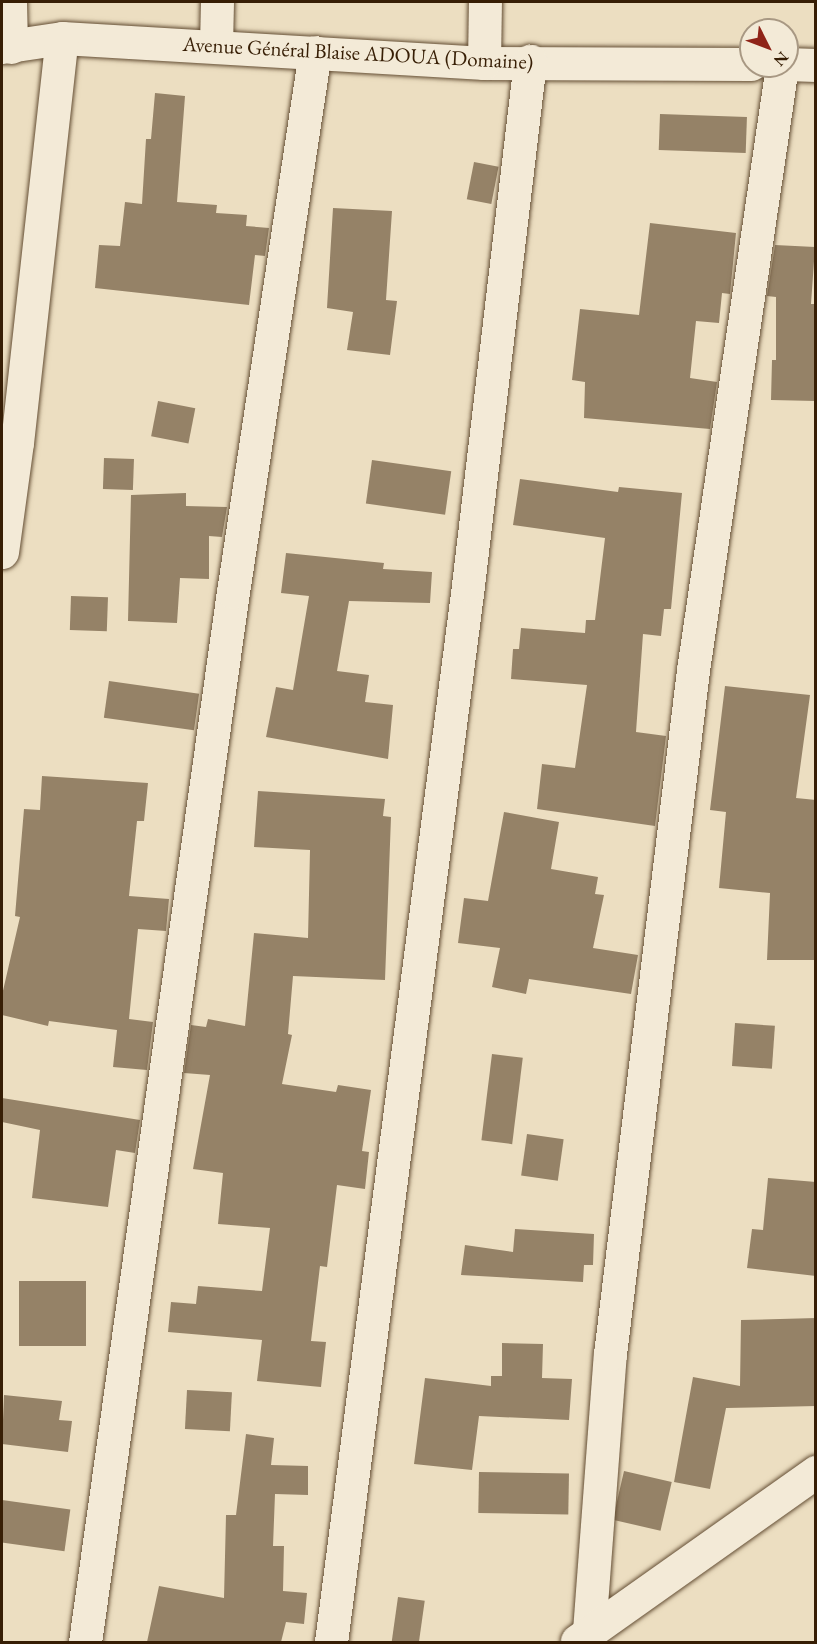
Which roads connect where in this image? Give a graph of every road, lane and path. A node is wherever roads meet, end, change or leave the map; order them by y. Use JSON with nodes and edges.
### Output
{"nodes":[{"id":1,"x":10,"y":2,"type":"edge"},
{"id":2,"x":217,"y":2,"type":"edge"},
{"id":3,"x":485,"y":2,"type":"edge"},
{"id":4,"x":62,"y":38,"type":"junction"},
{"id":5,"x":216,"y":46,"type":"junction"},
{"id":6,"x":6,"y":47,"type":"edge"},
{"id":7,"x":315,"y":52,"type":"junction"},
{"id":8,"x":530,"y":61,"type":"junction"},
{"id":9,"x":484,"y":63,"type":"junction"},
{"id":10,"x":739,"y":64,"type":"edge"},
{"id":11,"x":799,"y":64,"type":"edge"},
{"id":12,"x":816,"y":64,"type":"edge"},
{"id":13,"x":780,"y":78,"type":"edge"},
{"id":14,"x":2,"y":552,"type":"edge"},
{"id":15,"x":816,"y":1472,"type":"edge"},
{"id":16,"x":582,"y":1637,"type":"edge"},
{"id":17,"x":86,"y":1642,"type":"edge"},
{"id":18,"x":331,"y":1642,"type":"edge"}],
"edges":[{"from":1,"to":6,"type":"street"},
{"from":2,"to":5,"type":"street"},
{"from":3,"to":9,"type":"street"},
{"from":4,"to":5,"type":"street","name":"Avenue Général Blaise ADOUA (Domaine)"},
{"from":4,"to":6,"type":"street","name":"Avenue Général Blaise ADOUA (Domaine)"},
{"from":4,"to":14,"type":"street"},
{"from":5,"to":7,"type":"street","name":"Avenue Général Blaise ADOUA (Domaine)"},
{"from":7,"to":9,"type":"street","name":"Avenue Général Blaise ADOUA (Domaine)"},
{"from":7,"to":17,"type":"street"},
{"from":8,"to":9,"type":"street","name":"Avenue Général Blaise ADOUA (Domaine)"},
{"from":8,"to":10,"type":"street","name":"Avenue Général Blaise ADOUA (Domaine)"},
{"from":8,"to":18,"type":"street"},
{"from":11,"to":12,"type":"street"},
{"from":13,"to":16,"type":"street"},
{"from":15,"to":16,"type":"street"}]}
